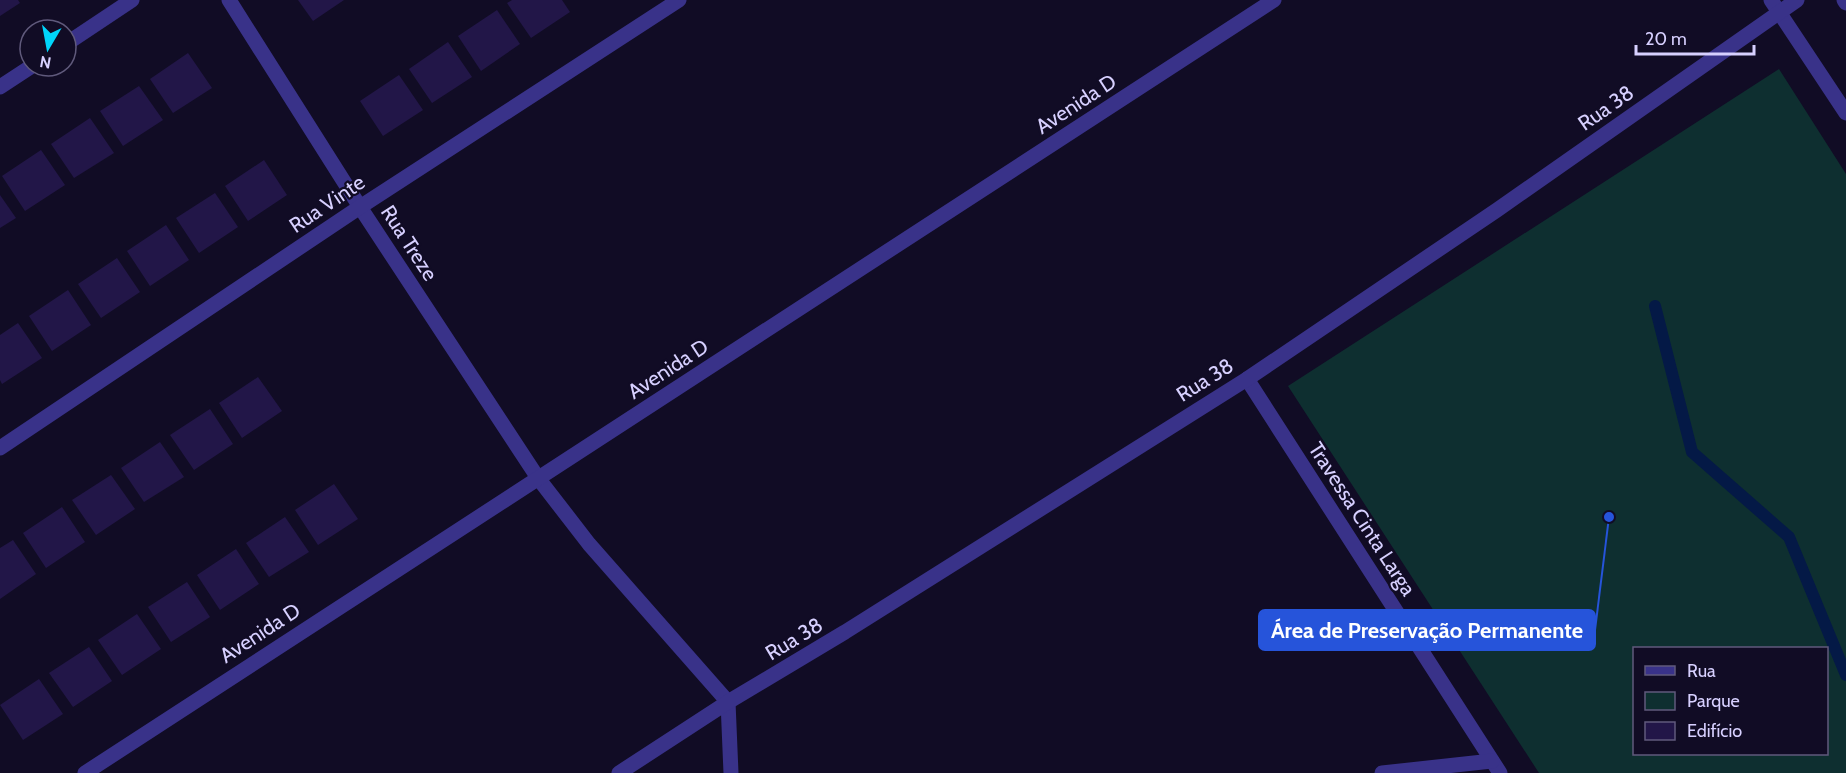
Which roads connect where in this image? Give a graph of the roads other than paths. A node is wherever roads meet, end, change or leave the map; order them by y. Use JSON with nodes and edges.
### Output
{"nodes":[{"id":1,"x":132,"y":0,"type":"edge"},
{"id":2,"x":229,"y":0,"type":"edge"},
{"id":3,"x":679,"y":0,"type":"edge"},
{"id":4,"x":1274,"y":0,"type":"edge"},
{"id":5,"x":1797,"y":0,"type":"edge"},
{"id":6,"x":1775,"y":6,"type":"edge"},
{"id":7,"x":78,"y":36,"type":"edge"},
{"id":8,"x":18,"y":75,"type":"edge"},
{"id":9,"x":0,"y":87,"type":"edge"},
{"id":10,"x":1846,"y":113,"type":"edge"},
{"id":11,"x":360,"y":207,"type":"junction"},
{"id":12,"x":1247,"y":379,"type":"junction"},
{"id":13,"x":0,"y":448,"type":"edge"},
{"id":14,"x":538,"y":478,"type":"junction"},
{"id":15,"x":728,"y":702,"type":"junction"},
{"id":16,"x":1496,"y":767,"type":"edge"},
{"id":17,"x":84,"y":773,"type":"edge"},
{"id":18,"x":619,"y":773,"type":"edge"},
{"id":19,"x":731,"y":773,"type":"edge"},
{"id":20,"x":1382,"y":773,"type":"edge"}],
"edges":[{"from":1,"to":7,"type":"street"},
{"from":2,"to":11,"type":"street","name":"Rua Treze"},
{"from":3,"to":11,"type":"street","name":"Rua Vinte"},
{"from":4,"to":14,"type":"street","name":"Avenida D"},
{"from":5,"to":6,"type":"street","name":"Rua 38"},
{"from":6,"to":10,"type":"street"},
{"from":6,"to":12,"type":"street","name":"Rua 38"},
{"from":8,"to":9,"type":"street"},
{"from":11,"to":13,"type":"street","name":"Rua Vinte"},
{"from":11,"to":14,"type":"street","name":"Rua Treze"},
{"from":12,"to":15,"type":"street","name":"Rua 38"},
{"from":12,"to":16,"type":"street","name":"Travessa Cinta Larga"},
{"from":14,"to":15,"type":"street","name":"Rua Treze"},
{"from":14,"to":17,"type":"street","name":"Avenida D"},
{"from":15,"to":18,"type":"street","name":"Rua 38"},
{"from":15,"to":19,"type":"street"},
{"from":16,"to":20,"type":"street"}]}
